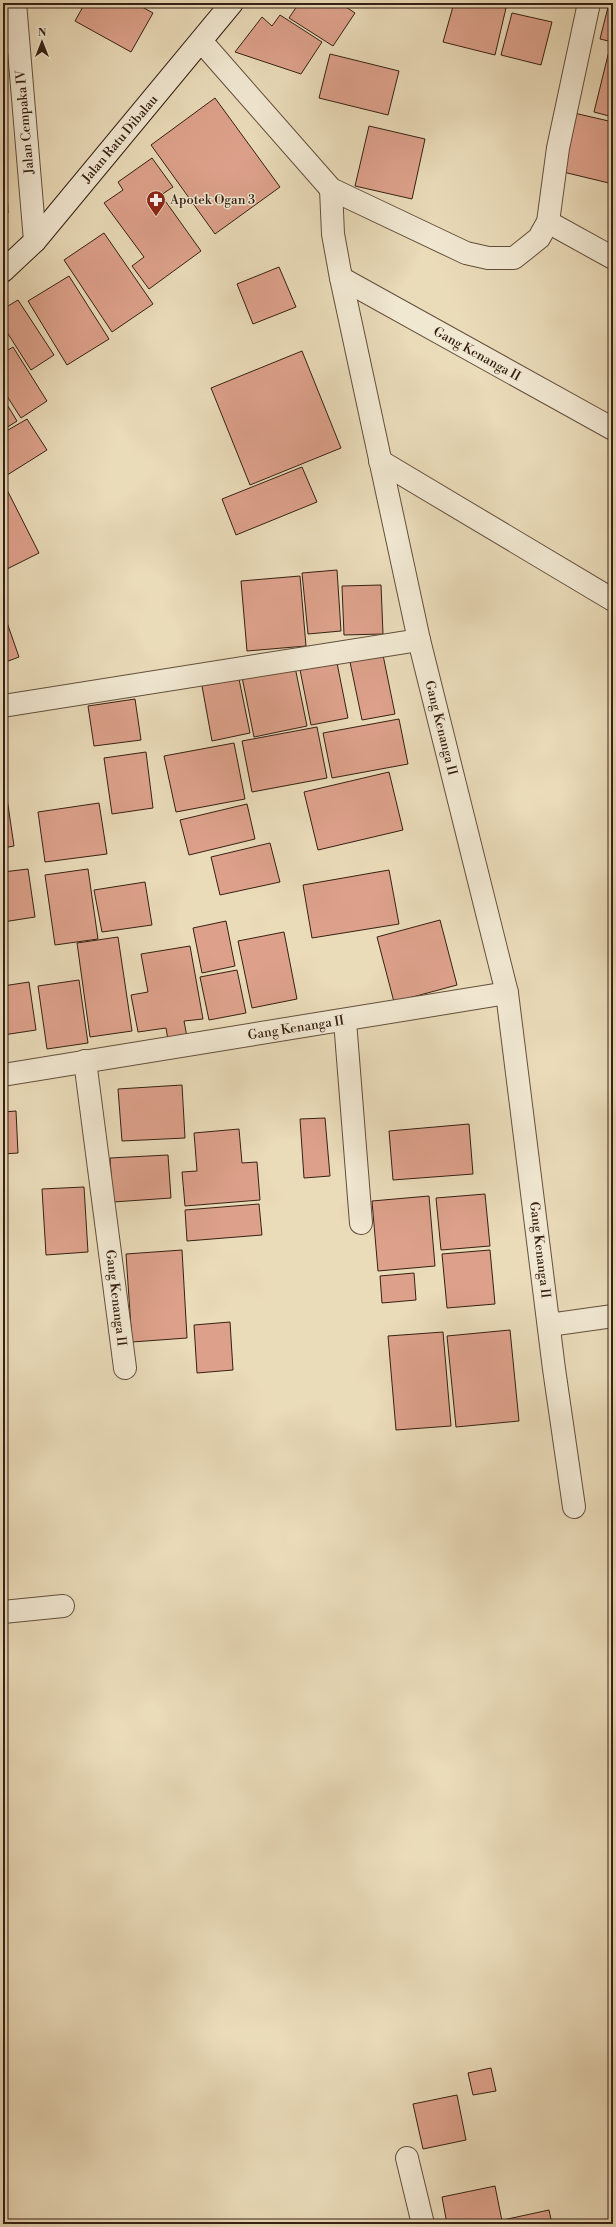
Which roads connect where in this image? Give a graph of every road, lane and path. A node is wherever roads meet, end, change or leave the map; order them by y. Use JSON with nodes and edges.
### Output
{"nodes":[{"id":1,"x":15,"y":3,"type":"edge"},
{"id":2,"x":232,"y":3,"type":"edge"},
{"id":3,"x":589,"y":3,"type":"edge"},
{"id":4,"x":201,"y":41,"type":"junction"},
{"id":5,"x":331,"y":189,"type":"junction"},
{"id":6,"x":548,"y":222,"type":"junction"},
{"id":7,"x":35,"y":241,"type":"junction"},
{"id":8,"x":613,"y":258,"type":"edge"},
{"id":9,"x":3,"y":271,"type":"edge"},
{"id":10,"x":341,"y":278,"type":"junction"},
{"id":11,"x":613,"y":429,"type":"edge"},
{"id":12,"x":380,"y":461,"type":"junction"},
{"id":13,"x":613,"y":600,"type":"edge"},
{"id":14,"x":419,"y":640,"type":"junction"},
{"id":15,"x":3,"y":706,"type":"edge"},
{"id":16,"x":507,"y":993,"type":"junction"},
{"id":17,"x":345,"y":1021,"type":"junction"},
{"id":18,"x":84,"y":1060,"type":"junction"},
{"id":19,"x":3,"y":1075,"type":"edge"},
{"id":20,"x":361,"y":1223,"type":"dead end"},
{"id":21,"x":613,"y":1316,"type":"edge"},
{"id":22,"x":549,"y":1325,"type":"junction"},
{"id":23,"x":125,"y":1368,"type":"dead end"},
{"id":24,"x":574,"y":1507,"type":"dead end"},
{"id":25,"x":63,"y":1606,"type":"dead end"},
{"id":26,"x":3,"y":1612,"type":"edge"},
{"id":27,"x":407,"y":2158,"type":"dead end"},
{"id":28,"x":423,"y":2224,"type":"edge"}],
"edges":[{"from":1,"to":7,"type":"street","name":"Jalan Cempaka IV"},
{"from":2,"to":4,"type":"street","name":"Jalan Ratu Dibalau"},
{"from":3,"to":6,"type":"street"},
{"from":4,"to":5,"type":"street"},
{"from":4,"to":7,"type":"street","name":"Jalan Ratu Dibalau"},
{"from":5,"to":6,"type":"street"},
{"from":5,"to":10,"type":"street","name":"Gang Kenanga II"},
{"from":6,"to":8,"type":"street"},
{"from":7,"to":9,"type":"street","name":"Jalan Ratu Dibalau"},
{"from":10,"to":11,"type":"street","name":"Gang Kenanga II"},
{"from":10,"to":12,"type":"street","name":"Gang Kenanga II"},
{"from":12,"to":13,"type":"street"},
{"from":12,"to":14,"type":"street","name":"Gang Kenanga II"},
{"from":14,"to":15,"type":"street"},
{"from":14,"to":16,"type":"street","name":"Gang Kenanga II"},
{"from":16,"to":17,"type":"street","name":"Gang Kenanga II"},
{"from":16,"to":22,"type":"street","name":"Gang Kenanga II"},
{"from":17,"to":18,"type":"street","name":"Gang Kenanga II"},
{"from":17,"to":20,"type":"street"},
{"from":18,"to":19,"type":"street","name":"Gang Kenanga II"},
{"from":18,"to":23,"type":"street","name":"Gang Kenanga II"},
{"from":21,"to":22,"type":"street"},
{"from":22,"to":24,"type":"street","name":"Gang Kenanga II"},
{"from":25,"to":26,"type":"street"},
{"from":27,"to":28,"type":"street"}]}
